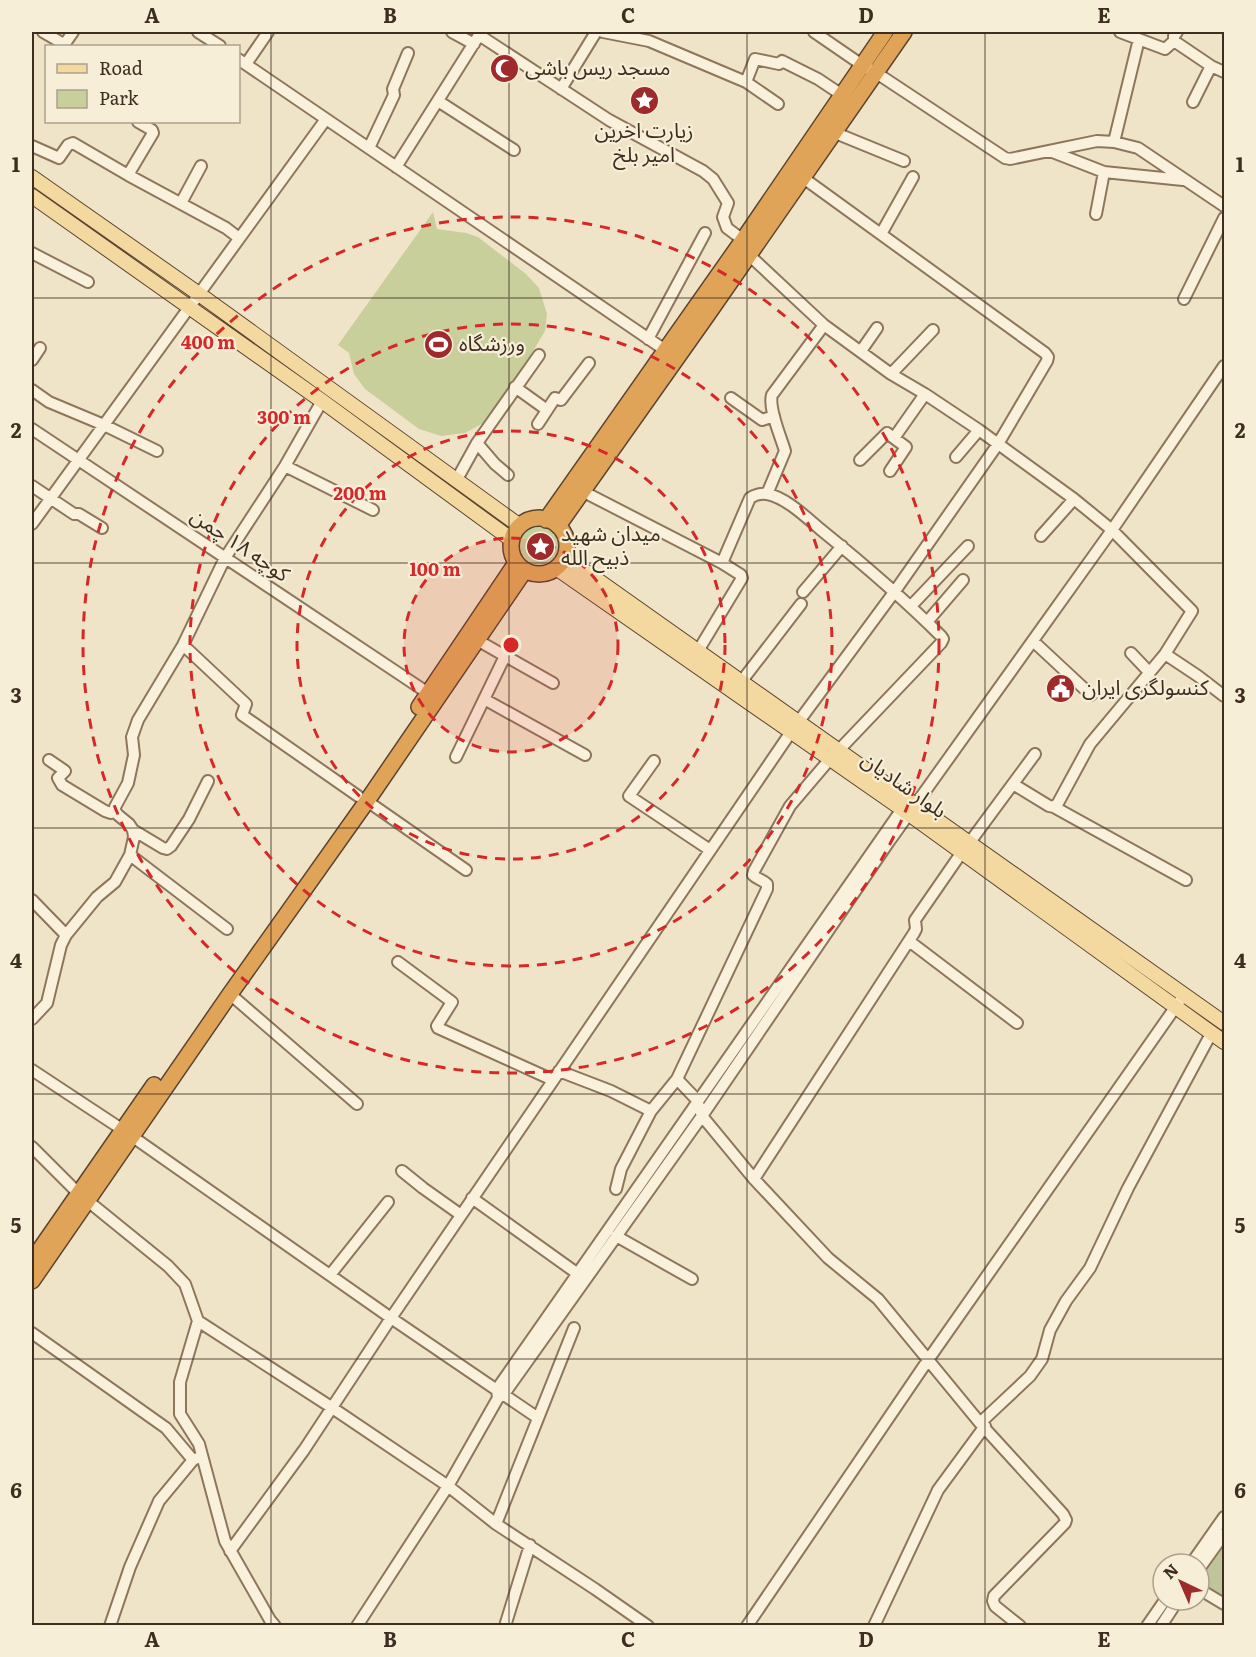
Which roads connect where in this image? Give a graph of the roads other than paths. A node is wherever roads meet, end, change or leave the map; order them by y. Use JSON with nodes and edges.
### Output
{"nodes":[{"id":1,"x":43,"y":32,"type":"edge"},
{"id":2,"x":73,"y":32,"type":"edge"},
{"id":3,"x":198,"y":32,"type":"edge"},
{"id":4,"x":268,"y":32,"type":"edge"},
{"id":5,"x":452,"y":32,"type":"edge"},
{"id":6,"x":596,"y":32,"type":"edge"},
{"id":7,"x":603,"y":32,"type":"edge"},
{"id":8,"x":814,"y":32,"type":"edge"},
{"id":9,"x":885,"y":32,"type":"edge"},
{"id":10,"x":904,"y":32,"type":"edge"},
{"id":11,"x":1120,"y":32,"type":"edge"},
{"id":12,"x":1175,"y":36,"type":"edge"},
{"id":13,"x":478,"y":37,"type":"edge"},
{"id":14,"x":1139,"y":39,"type":"junction"},
{"id":15,"x":218,"y":45,"type":"edge"},
{"id":16,"x":408,"y":53,"type":"dead end"},
{"id":17,"x":242,"y":62,"type":"edge"},
{"id":18,"x":1211,"y":66,"type":"junction"},
{"id":19,"x":868,"y":69,"type":"junction"},
{"id":20,"x":1224,"y":72,"type":"edge"},
{"id":21,"x":746,"y":82,"type":"junction"},
{"id":22,"x":561,"y":89,"type":"junction"},
{"id":23,"x":842,"y":95,"type":"junction"},
{"id":24,"x":438,"y":101,"type":"junction"},
{"id":25,"x":1193,"y":102,"type":"dead end"},
{"id":26,"x":778,"y":104,"type":"dead end"},
{"id":27,"x":326,"y":119,"type":"junction"},
{"id":28,"x":140,"y":123,"type":"edge"},
{"id":29,"x":833,"y":132,"type":"junction"},
{"id":30,"x":1114,"y":142,"type":"junction"},
{"id":31,"x":32,"y":146,"type":"edge"},
{"id":32,"x":369,"y":148,"type":"junction"},
{"id":33,"x":514,"y":150,"type":"dead end"},
{"id":34,"x":1049,"y":151,"type":"junction"},
{"id":35,"x":904,"y":161,"type":"dead end"},
{"id":36,"x":201,"y":166,"type":"dead end"},
{"id":37,"x":396,"y":167,"type":"junction"},
{"id":38,"x":1104,"y":172,"type":"junction"},
{"id":39,"x":128,"y":175,"type":"junction"},
{"id":40,"x":32,"y":177,"type":"edge"},
{"id":41,"x":802,"y":177,"type":"junction"},
{"id":42,"x":913,"y":177,"type":"dead end"},
{"id":43,"x":1186,"y":181,"type":"junction"},
{"id":44,"x":32,"y":196,"type":"edge"},
{"id":45,"x":181,"y":203,"type":"junction"},
{"id":46,"x":1224,"y":206,"type":"edge"},
{"id":47,"x":1096,"y":214,"type":"dead end"},
{"id":48,"x":1224,"y":218,"type":"edge"},
{"id":49,"x":705,"y":233,"type":"dead end"},
{"id":50,"x":881,"y":234,"type":"junction"},
{"id":51,"x":239,"y":238,"type":"junction"},
{"id":52,"x":746,"y":247,"type":"junction"},
{"id":53,"x":32,"y":253,"type":"edge"},
{"id":54,"x":88,"y":282,"type":"dead end"},
{"id":55,"x":199,"y":294,"type":"junction"},
{"id":56,"x":1184,"y":299,"type":"dead end"},
{"id":57,"x":189,"y":308,"type":"junction"},
{"id":58,"x":824,"y":325,"type":"junction"},
{"id":59,"x":877,"y":328,"type":"dead end"},
{"id":60,"x":933,"y":330,"type":"dead end"},
{"id":61,"x":648,"y":339,"type":"junction"},
{"id":62,"x":40,"y":348,"type":"dead end"},
{"id":63,"x":665,"y":350,"type":"junction"},
{"id":64,"x":861,"y":351,"type":"junction"},
{"id":65,"x":539,"y":354,"type":"dead end"},
{"id":66,"x":32,"y":360,"type":"edge"},
{"id":67,"x":589,"y":363,"type":"dead end"},
{"id":68,"x":1224,"y":366,"type":"edge"},
{"id":69,"x":891,"y":374,"type":"junction"},
{"id":70,"x":515,"y":387,"type":"junction"},
{"id":71,"x":32,"y":390,"type":"edge"},
{"id":72,"x":925,"y":394,"type":"junction"},
{"id":73,"x":731,"y":398,"type":"dead end"},
{"id":74,"x":322,"y":401,"type":"junction"},
{"id":75,"x":547,"y":410,"type":"junction"},
{"id":76,"x":774,"y":416,"type":"junction"},
{"id":77,"x":537,"y":424,"type":"dead end"},
{"id":78,"x":104,"y":425,"type":"junction"},
{"id":79,"x":32,"y":429,"type":"edge"},
{"id":80,"x":979,"y":430,"type":"junction"},
{"id":81,"x":894,"y":438,"type":"junction"},
{"id":82,"x":477,"y":443,"type":"junction"},
{"id":83,"x":998,"y":444,"type":"junction"},
{"id":84,"x":157,"y":451,"type":"dead end"},
{"id":85,"x":956,"y":457,"type":"dead end"},
{"id":86,"x":78,"y":460,"type":"junction"},
{"id":87,"x":860,"y":460,"type":"dead end"},
{"id":88,"x":285,"y":466,"type":"junction"},
{"id":89,"x":890,"y":471,"type":"dead end"},
{"id":90,"x":508,"y":475,"type":"dead end"},
{"id":91,"x":456,"y":481,"type":"junction"},
{"id":92,"x":32,"y":486,"type":"edge"},
{"id":93,"x":584,"y":492,"type":"junction"},
{"id":94,"x":767,"y":494,"type":"junction"},
{"id":95,"x":50,"y":499,"type":"junction"},
{"id":96,"x":1074,"y":499,"type":"junction"},
{"id":97,"x":373,"y":510,"type":"dead end"},
{"id":98,"x":552,"y":523,"type":"junction"},
{"id":99,"x":32,"y":524,"type":"edge"},
{"id":100,"x":102,"y":528,"type":"dead end"},
{"id":101,"x":1112,"y":530,"type":"junction"},
{"id":102,"x":516,"y":533,"type":"junction"},
{"id":103,"x":1041,"y":536,"type":"dead end"},
{"id":104,"x":842,"y":546,"type":"junction"},
{"id":105,"x":968,"y":546,"type":"dead end"},
{"id":106,"x":225,"y":558,"type":"junction"},
{"id":107,"x":560,"y":563,"type":"junction"},
{"id":108,"x":722,"y":563,"type":"junction"},
{"id":109,"x":520,"y":566,"type":"junction"},
{"id":110,"x":963,"y":580,"type":"dead end"},
{"id":111,"x":895,"y":591,"type":"junction"},
{"id":112,"x":802,"y":592,"type":"dead end"},
{"id":113,"x":801,"y":604,"type":"dead end"},
{"id":114,"x":911,"y":606,"type":"junction"},
{"id":115,"x":927,"y":622,"type":"junction"},
{"id":116,"x":477,"y":640,"type":"junction"},
{"id":117,"x":1034,"y":641,"type":"junction"},
{"id":118,"x":183,"y":645,"type":"junction"},
{"id":119,"x":698,"y":651,"type":"junction"},
{"id":120,"x":1131,"y":653,"type":"dead end"},
{"id":121,"x":1165,"y":654,"type":"junction"},
{"id":122,"x":505,"y":656,"type":"junction"},
{"id":123,"x":1150,"y":673,"type":"junction"},
{"id":124,"x":553,"y":682,"type":"dead end"},
{"id":125,"x":741,"y":682,"type":"junction"},
{"id":126,"x":428,"y":693,"type":"junction"},
{"id":127,"x":1091,"y":695,"type":"dead end"},
{"id":128,"x":1224,"y":696,"type":"edge"},
{"id":129,"x":484,"y":699,"type":"junction"},
{"id":130,"x":794,"y":727,"type":"junction"},
{"id":131,"x":1035,"y":754,"type":"dead end"},
{"id":132,"x":585,"y":755,"type":"dead end"},
{"id":133,"x":835,"y":755,"type":"junction"},
{"id":134,"x":456,"y":757,"type":"dead end"},
{"id":135,"x":49,"y":760,"type":"dead end"},
{"id":136,"x":654,"y":761,"type":"dead end"},
{"id":137,"x":208,"y":781,"type":"dead end"},
{"id":138,"x":1013,"y":784,"type":"junction"},
{"id":139,"x":363,"y":799,"type":"junction"},
{"id":140,"x":1054,"y":807,"type":"junction"},
{"id":141,"x":909,"y":809,"type":"junction"},
{"id":142,"x":115,"y":811,"type":"junction"},
{"id":143,"x":133,"y":830,"type":"junction"},
{"id":144,"x":966,"y":847,"type":"junction"},
{"id":145,"x":710,"y":850,"type":"junction"},
{"id":146,"x":130,"y":855,"type":"junction"},
{"id":147,"x":466,"y":870,"type":"dead end"},
{"id":148,"x":1185,"y":880,"type":"dead end"},
{"id":149,"x":32,"y":900,"type":"edge"},
{"id":150,"x":227,"y":929,"type":"dead end"},
{"id":151,"x":66,"y":935,"type":"junction"},
{"id":152,"x":909,"y":941,"type":"junction"},
{"id":153,"x":398,"y":962,"type":"dead end"},
{"id":154,"x":230,"y":994,"type":"junction"},
{"id":155,"x":1184,"y":994,"type":"junction"},
{"id":156,"x":1175,"y":1006,"type":"junction"},
{"id":157,"x":32,"y":1019,"type":"edge"},
{"id":158,"x":1017,"y":1023,"type":"dead end"},
{"id":159,"x":1224,"y":1023,"type":"edge"},
{"id":160,"x":1212,"y":1032,"type":"junction"},
{"id":161,"x":1224,"y":1042,"type":"edge"},
{"id":162,"x":32,"y":1070,"type":"edge"},
{"id":163,"x":556,"y":1075,"type":"junction"},
{"id":164,"x":677,"y":1079,"type":"junction"},
{"id":165,"x":697,"y":1100,"type":"junction"},
{"id":166,"x":357,"y":1104,"type":"dead end"},
{"id":167,"x":651,"y":1111,"type":"junction"},
{"id":168,"x":702,"y":1116,"type":"junction"},
{"id":169,"x":127,"y":1133,"type":"junction"},
{"id":170,"x":32,"y":1147,"type":"edge"},
{"id":171,"x":402,"y":1171,"type":"dead end"},
{"id":172,"x":754,"y":1179,"type":"junction"},
{"id":173,"x":616,"y":1190,"type":"dead end"},
{"id":174,"x":82,"y":1197,"type":"junction"},
{"id":175,"x":472,"y":1198,"type":"junction"},
{"id":176,"x":388,"y":1202,"type":"dead end"},
{"id":177,"x":461,"y":1215,"type":"junction"},
{"id":178,"x":616,"y":1236,"type":"junction"},
{"id":179,"x":32,"y":1261,"type":"edge"},
{"id":180,"x":578,"y":1274,"type":"junction"},
{"id":181,"x":330,"y":1275,"type":"junction"},
{"id":182,"x":693,"y":1279,"type":"dead end"},
{"id":183,"x":32,"y":1281,"type":"edge"},
{"id":184,"x":391,"y":1318,"type":"junction"},
{"id":185,"x":198,"y":1321,"type":"junction"},
{"id":186,"x":574,"y":1328,"type":"dead end"},
{"id":187,"x":32,"y":1333,"type":"edge"},
{"id":188,"x":928,"y":1360,"type":"junction"},
{"id":189,"x":500,"y":1393,"type":"junction"},
{"id":190,"x":330,"y":1407,"type":"junction"},
{"id":191,"x":538,"y":1418,"type":"junction"},
{"id":192,"x":982,"y":1424,"type":"junction"},
{"id":193,"x":198,"y":1458,"type":"junction"},
{"id":194,"x":448,"y":1486,"type":"junction"},
{"id":195,"x":1224,"y":1517,"type":"edge"},
{"id":196,"x":496,"y":1524,"type":"junction"},
{"id":197,"x":1224,"y":1534,"type":"edge"},
{"id":198,"x":530,"y":1545,"type":"junction"},
{"id":199,"x":230,"y":1551,"type":"junction"},
{"id":200,"x":1199,"y":1552,"type":"edge"},
{"id":201,"x":1211,"y":1552,"type":"edge"},
{"id":202,"x":1211,"y":1596,"type":"edge"},
{"id":203,"x":1224,"y":1604,"type":"edge"},
{"id":204,"x":1158,"y":1612,"type":"edge"},
{"id":205,"x":1170,"y":1612,"type":"edge"},
{"id":206,"x":272,"y":1624,"type":"edge"},
{"id":207,"x":110,"y":1626,"type":"edge"},
{"id":208,"x":357,"y":1626,"type":"edge"},
{"id":209,"x":506,"y":1626,"type":"edge"},
{"id":210,"x":648,"y":1626,"type":"edge"},
{"id":211,"x":747,"y":1626,"type":"edge"},
{"id":212,"x":874,"y":1626,"type":"edge"},
{"id":213,"x":1020,"y":1626,"type":"edge"},
{"id":214,"x":1148,"y":1626,"type":"edge"},
{"id":215,"x":1161,"y":1626,"type":"edge"}],
"edges":[{"from":1,"to":2,"type":"street"},
{"from":3,"to":15,"type":"street"},
{"from":4,"to":17,"type":"street"},
{"from":5,"to":13,"type":"street"},
{"from":6,"to":22,"type":"street"},
{"from":7,"to":21,"type":"street"},
{"from":8,"to":19,"type":"street"},
{"from":9,"to":19,"type":"highway"},
{"from":10,"to":19,"type":"highway"},
{"from":11,"to":14,"type":"street"},
{"from":12,"to":14,"type":"street"},
{"from":12,"to":18,"type":"street"},
{"from":13,"to":22,"type":"street"},
{"from":13,"to":24,"type":"street"},
{"from":14,"to":30,"type":"street"},
{"from":16,"to":32,"type":"street"},
{"from":17,"to":27,"type":"street"},
{"from":18,"to":20,"type":"street"},
{"from":18,"to":25,"type":"street"},
{"from":19,"to":23,"type":"highway"},
{"from":19,"to":29,"type":"highway"},
{"from":19,"to":34,"type":"street"},
{"from":21,"to":23,"type":"street"},
{"from":21,"to":26,"type":"street"},
{"from":22,"to":52,"type":"street"},
{"from":23,"to":52,"type":"highway"},
{"from":24,"to":33,"type":"street"},
{"from":24,"to":37,"type":"street"},
{"from":27,"to":32,"type":"street"},
{"from":27,"to":51,"type":"street"},
{"from":28,"to":39,"type":"street"},
{"from":29,"to":35,"type":"street"},
{"from":29,"to":41,"type":"highway"},
{"from":30,"to":34,"type":"street"},
{"from":30,"to":43,"type":"street"},
{"from":31,"to":39,"type":"street"},
{"from":32,"to":37,"type":"street"},
{"from":34,"to":38,"type":"street"},
{"from":36,"to":45,"type":"street"},
{"from":37,"to":61,"type":"street"},
{"from":38,"to":43,"type":"street"},
{"from":38,"to":47,"type":"street"},
{"from":39,"to":45,"type":"street"},
{"from":40,"to":55,"type":"main road"},
{"from":41,"to":50,"type":"street"},
{"from":41,"to":52,"type":"highway"},
{"from":42,"to":50,"type":"street"},
{"from":43,"to":46,"type":"street"},
{"from":44,"to":57,"type":"main road"},
{"from":45,"to":51,"type":"street"},
{"from":48,"to":56,"type":"street"},
{"from":49,"to":61,"type":"street"},
{"from":50,"to":83,"type":"street"},
{"from":51,"to":55,"type":"street"},
{"from":52,"to":58,"type":"street"},
{"from":52,"to":63,"type":"highway"},
{"from":52,"to":93,"type":"highway"},
{"from":53,"to":54,"type":"street"},
{"from":55,"to":57,"type":"street"},
{"from":55,"to":91,"type":"main road"},
{"from":57,"to":74,"type":"main road"},
{"from":57,"to":78,"type":"street"},
{"from":58,"to":64,"type":"street"},
{"from":58,"to":76,"type":"street"},
{"from":59,"to":64,"type":"street"},
{"from":60,"to":69,"type":"street"},
{"from":61,"to":63,"type":"street"},
{"from":62,"to":66,"type":"street"},
{"from":63,"to":98,"type":"highway"},
{"from":64,"to":69,"type":"street"},
{"from":65,"to":70,"type":"street"},
{"from":67,"to":75,"type":"street"},
{"from":68,"to":101,"type":"street"},
{"from":69,"to":72,"type":"street"},
{"from":70,"to":75,"type":"street"},
{"from":70,"to":82,"type":"street"},
{"from":71,"to":78,"type":"street"},
{"from":72,"to":80,"type":"street"},
{"from":72,"to":81,"type":"street"},
{"from":73,"to":76,"type":"street"},
{"from":74,"to":88,"type":"street"},
{"from":74,"to":102,"type":"main road"},
{"from":75,"to":77,"type":"street"},
{"from":76,"to":94,"type":"street"},
{"from":78,"to":84,"type":"street"},
{"from":78,"to":86,"type":"street"},
{"from":79,"to":86,"type":"street","name":"كوچه ١٨ چمن"},
{"from":80,"to":83,"type":"street"},
{"from":80,"to":85,"type":"street"},
{"from":81,"to":87,"type":"street"},
{"from":81,"to":89,"type":"street"},
{"from":82,"to":90,"type":"street"},
{"from":82,"to":91,"type":"street"},
{"from":83,"to":96,"type":"street"},
{"from":83,"to":111,"type":"street"},
{"from":86,"to":95,"type":"street"},
{"from":86,"to":106,"type":"street","name":"كوچه ١٨ چمن"},
{"from":88,"to":97,"type":"street"},
{"from":88,"to":106,"type":"street"},
{"from":91,"to":102,"type":"main road"},
{"from":92,"to":95,"type":"street"},
{"from":93,"to":98,"type":"highway"},
{"from":93,"to":108,"type":"street"},
{"from":94,"to":104,"type":"street"},
{"from":94,"to":108,"type":"street"},
{"from":95,"to":99,"type":"street"},
{"from":95,"to":100,"type":"street"},
{"from":96,"to":101,"type":"street"},
{"from":96,"to":103,"type":"street"},
{"from":98,"to":102,"type":"highway"},
{"from":98,"to":107,"type":"highway"},
{"from":101,"to":117,"type":"street"},
{"from":101,"to":121,"type":"street"},
{"from":102,"to":109,"type":"highway"},
{"from":104,"to":111,"type":"street"},
{"from":104,"to":112,"type":"street"},
{"from":105,"to":114,"type":"street"},
{"from":106,"to":118,"type":"street"},
{"from":106,"to":126,"type":"street","name":"كوچه ١٨ چمن"},
{"from":107,"to":109,"type":"highway"},
{"from":107,"to":119,"type":"main road","name":"بلوار شادیان"},
{"from":107,"to":130,"type":"main road","name":"بلوار شادیان"},
{"from":108,"to":119,"type":"street"},
{"from":109,"to":116,"type":"highway"},
{"from":109,"to":126,"type":"highway"},
{"from":110,"to":115,"type":"street"},
{"from":111,"to":114,"type":"street"},
{"from":111,"to":130,"type":"street"},
{"from":113,"to":125,"type":"street"},
{"from":114,"to":115,"type":"street"},
{"from":115,"to":133,"type":"street"},
{"from":116,"to":122,"type":"street"},
{"from":116,"to":139,"type":"highway"},
{"from":117,"to":127,"type":"street"},
{"from":117,"to":141,"type":"street"},
{"from":118,"to":139,"type":"street"},
{"from":118,"to":142,"type":"street"},
{"from":119,"to":125,"type":"main road","name":"بلوار شادیان"},
{"from":120,"to":123,"type":"street"},
{"from":121,"to":123,"type":"street"},
{"from":121,"to":128,"type":"street"},
{"from":122,"to":124,"type":"street"},
{"from":122,"to":129,"type":"street"},
{"from":123,"to":140,"type":"street"},
{"from":125,"to":130,"type":"main road","name":"بلوار شادیان"},
{"from":126,"to":139,"type":"highway"},
{"from":129,"to":132,"type":"street"},
{"from":129,"to":134,"type":"street"},
{"from":130,"to":133,"type":"main road","name":"بلوار شادیان"},
{"from":130,"to":145,"type":"street"},
{"from":131,"to":138,"type":"street"},
{"from":133,"to":141,"type":"main road","name":"بلوار شادیان"},
{"from":133,"to":164,"type":"street"},
{"from":135,"to":142,"type":"street"},
{"from":136,"to":145,"type":"street"},
{"from":137,"to":143,"type":"street"},
{"from":138,"to":140,"type":"street"},
{"from":138,"to":144,"type":"street"},
{"from":139,"to":147,"type":"street"},
{"from":139,"to":154,"type":"highway"},
{"from":139,"to":169,"type":"highway"},
{"from":140,"to":148,"type":"street"},
{"from":141,"to":144,"type":"main road","name":"بلوار شادیان"},
{"from":141,"to":165,"type":"street"},
{"from":141,"to":168,"type":"street"},
{"from":142,"to":143,"type":"street"},
{"from":143,"to":146,"type":"street"},
{"from":144,"to":152,"type":"street"},
{"from":144,"to":155,"type":"main road","name":"بلوار شادیان"},
{"from":144,"to":156,"type":"main road","name":"بلوار شادیان"},
{"from":145,"to":163,"type":"street"},
{"from":146,"to":150,"type":"street"},
{"from":146,"to":151,"type":"street"},
{"from":149,"to":151,"type":"street"},
{"from":151,"to":157,"type":"street"},
{"from":152,"to":158,"type":"street"},
{"from":152,"to":172,"type":"street"},
{"from":153,"to":163,"type":"street"},
{"from":154,"to":166,"type":"street"},
{"from":154,"to":169,"type":"highway"},
{"from":155,"to":156,"type":"street"},
{"from":155,"to":159,"type":"main road","name":"بلوار شادیان"},
{"from":156,"to":160,"type":"main road","name":"بلوار شادیان"},
{"from":156,"to":188,"type":"street"},
{"from":160,"to":161,"type":"main road","name":"بلوار شادیان"},
{"from":160,"to":192,"type":"street"},
{"from":162,"to":169,"type":"street"},
{"from":163,"to":167,"type":"street"},
{"from":163,"to":175,"type":"street"},
{"from":164,"to":165,"type":"street"},
{"from":164,"to":167,"type":"street"},
{"from":165,"to":168,"type":"street"},
{"from":165,"to":180,"type":"street"},
{"from":167,"to":173,"type":"street"},
{"from":168,"to":172,"type":"street"},
{"from":168,"to":178,"type":"street"},
{"from":169,"to":174,"type":"highway"},
{"from":169,"to":181,"type":"street"},
{"from":170,"to":174,"type":"street"},
{"from":171,"to":177,"type":"street"},
{"from":172,"to":188,"type":"street"},
{"from":174,"to":179,"type":"highway"},
{"from":174,"to":183,"type":"highway"},
{"from":174,"to":185,"type":"street"},
{"from":175,"to":177,"type":"street"},
{"from":175,"to":180,"type":"street"},
{"from":176,"to":181,"type":"street"},
{"from":177,"to":184,"type":"street"},
{"from":178,"to":182,"type":"street"},
{"from":178,"to":189,"type":"street"},
{"from":180,"to":189,"type":"street"},
{"from":181,"to":184,"type":"street"},
{"from":184,"to":189,"type":"street"},
{"from":184,"to":190,"type":"street"},
{"from":185,"to":190,"type":"street"},
{"from":185,"to":193,"type":"street"},
{"from":186,"to":191,"type":"street"},
{"from":187,"to":193,"type":"street"},
{"from":188,"to":192,"type":"street"},
{"from":188,"to":211,"type":"street"},
{"from":189,"to":191,"type":"street"},
{"from":189,"to":194,"type":"street"},
{"from":190,"to":194,"type":"street"},
{"from":190,"to":199,"type":"street"},
{"from":191,"to":196,"type":"street"},
{"from":192,"to":212,"type":"street"},
{"from":192,"to":213,"type":"street"},
{"from":193,"to":199,"type":"street"},
{"from":193,"to":207,"type":"street"},
{"from":194,"to":196,"type":"street"},
{"from":194,"to":208,"type":"street"},
{"from":195,"to":200,"type":"street"},
{"from":196,"to":198,"type":"street"},
{"from":197,"to":201,"type":"street"},
{"from":198,"to":209,"type":"street"},
{"from":198,"to":210,"type":"street"},
{"from":199,"to":206,"type":"street"},
{"from":202,"to":203,"type":"street"},
{"from":204,"to":214,"type":"street"},
{"from":205,"to":215,"type":"street"}]}
